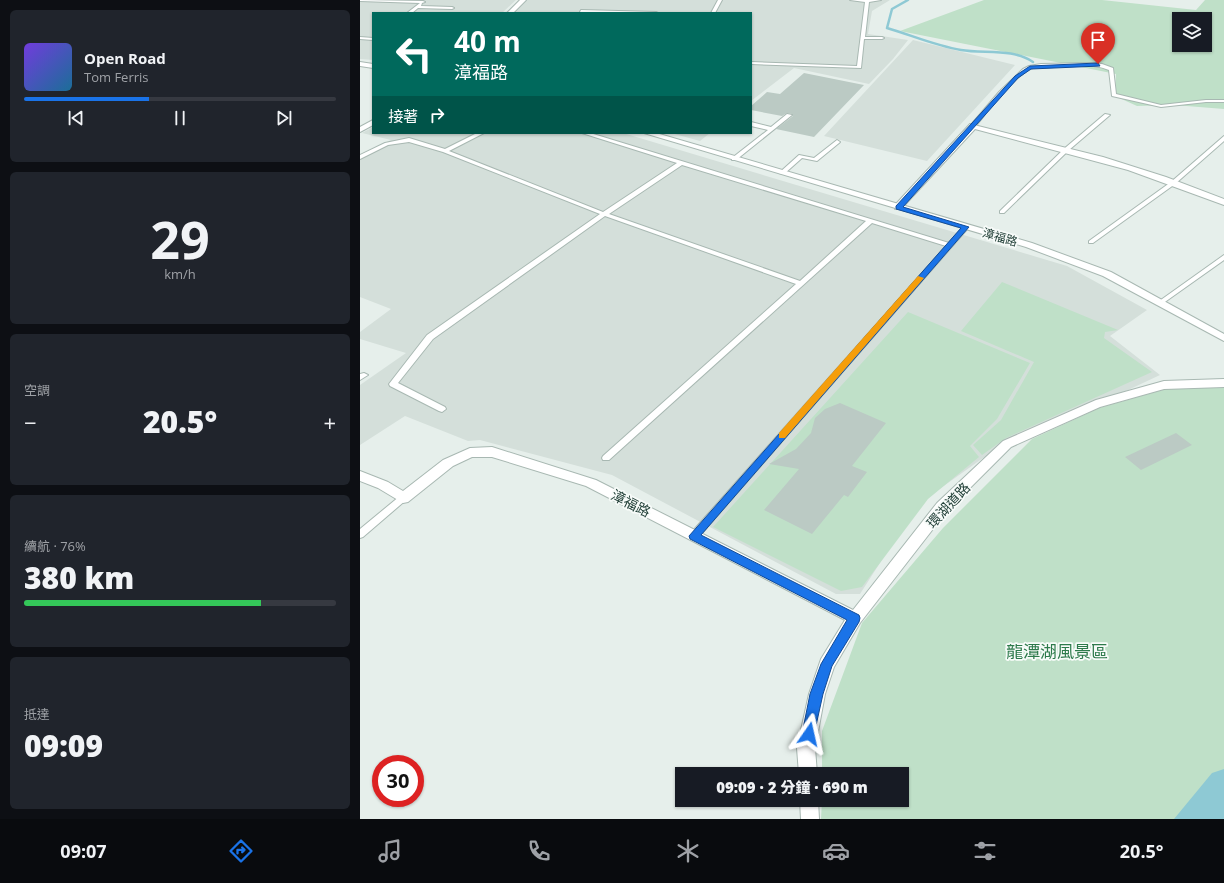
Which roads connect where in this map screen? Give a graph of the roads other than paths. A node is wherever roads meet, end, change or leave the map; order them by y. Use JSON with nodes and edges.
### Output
{"nodes":[{"id":1,"x":360,"y":0,"type":"edge"},
{"id":2,"x":523,"y":0,"type":"edge"},
{"id":3,"x":720,"y":0,"type":"edge"},
{"id":4,"x":852,"y":0,"type":"edge"},
{"id":5,"x":868,"y":0,"type":"edge"},
{"id":6,"x":879,"y":0,"type":"edge"},
{"id":7,"x":424,"y":1,"type":"edge"},
{"id":8,"x":418,"y":7,"type":"junction"},
{"id":9,"x":452,"y":8,"type":"dead end"},
{"id":10,"x":581,"y":11,"type":"dead end"},
{"id":11,"x":410,"y":12,"type":"edge"},
{"id":12,"x":511,"y":12,"type":"edge"},
{"id":13,"x":618,"y":12,"type":"edge"},
{"id":14,"x":714,"y":12,"type":"edge"},
{"id":15,"x":360,"y":38,"type":"edge"},
{"id":16,"x":863,"y":38,"type":"junction"},
{"id":17,"x":882,"y":38,"type":"dead end"},
{"id":18,"x":372,"y":39,"type":"edge"},
{"id":19,"x":752,"y":63,"type":"edge"},
{"id":20,"x":360,"y":64,"type":"edge"},
{"id":21,"x":372,"y":66,"type":"edge"},
{"id":22,"x":1224,"y":101,"type":"edge"},
{"id":23,"x":1107,"y":115,"type":"dead end"},
{"id":24,"x":788,"y":116,"type":"dead end"},
{"id":25,"x":372,"y":123,"type":"edge"},
{"id":26,"x":752,"y":124,"type":"edge"},
{"id":27,"x":973,"y":126,"type":"junction"},
{"id":28,"x":772,"y":129,"type":"junction"},
{"id":29,"x":360,"y":130,"type":"edge"},
{"id":30,"x":479,"y":134,"type":"edge"},
{"id":31,"x":588,"y":134,"type":"edge"},
{"id":32,"x":651,"y":134,"type":"edge"},
{"id":33,"x":1224,"y":138,"type":"edge"},
{"id":34,"x":837,"y":142,"type":"dead end"},
{"id":35,"x":1067,"y":149,"type":"junction"},
{"id":36,"x":445,"y":151,"type":"junction"},
{"id":37,"x":360,"y":157,"type":"edge"},
{"id":38,"x":734,"y":159,"type":"junction"},
{"id":39,"x":681,"y":163,"type":"junction"},
{"id":40,"x":782,"y":173,"type":"junction"},
{"id":41,"x":1173,"y":183,"type":"junction"},
{"id":42,"x":1224,"y":202,"type":"edge"},
{"id":43,"x":898,"y":208,"type":"junction"},
{"id":44,"x":1002,"y":212,"type":"dead end"},
{"id":45,"x":604,"y":214,"type":"junction"},
{"id":46,"x":870,"y":221,"type":"junction"},
{"id":47,"x":966,"y":227,"type":"junction"},
{"id":48,"x":1091,"y":242,"type":"dead end"},
{"id":49,"x":950,"y":245,"type":"junction"},
{"id":50,"x":1224,"y":257,"type":"edge"},
{"id":51,"x":800,"y":284,"type":"junction"},
{"id":52,"x":1160,"y":303,"type":"junction"},
{"id":53,"x":1224,"y":338,"type":"edge"},
{"id":54,"x":1224,"y":383,"type":"edge"},
{"id":55,"x":442,"y":409,"type":"dead end"},
{"id":56,"x":606,"y":458,"type":"dead end"},
{"id":57,"x":360,"y":476,"type":"edge"},
{"id":58,"x":403,"y":498,"type":"junction"},
{"id":59,"x":360,"y":534,"type":"edge"},
{"id":60,"x":694,"y":536,"type":"junction"},
{"id":61,"x":854,"y":618,"type":"junction"},
{"id":62,"x":807,"y":767,"type":"edge"},
{"id":63,"x":809,"y":807,"type":"edge"},
{"id":64,"x":810,"y":819,"type":"edge"}],
"edges":[{"from":1,"to":7,"type":"lane"},
{"from":2,"to":12,"type":"street"},
{"from":3,"to":14,"type":"lane"},
{"from":4,"to":5,"type":"lane"},
{"from":5,"to":6,"type":"lane"},
{"from":5,"to":16,"type":"lane"},
{"from":7,"to":8,"type":"lane"},
{"from":8,"to":9,"type":"lane"},
{"from":8,"to":11,"type":"lane"},
{"from":10,"to":13,"type":"lane"},
{"from":15,"to":18,"type":"lane"},
{"from":16,"to":17,"type":"lane"},
{"from":16,"to":19,"type":"lane"},
{"from":20,"to":21,"type":"street"},
{"from":22,"to":27,"type":"lane"},
{"from":23,"to":35,"type":"lane"},
{"from":24,"to":28,"type":"lane"},
{"from":25,"to":29,"type":"street"},
{"from":26,"to":28,"type":"lane"},
{"from":27,"to":35,"type":"street"},
{"from":27,"to":43,"type":"street"},
{"from":28,"to":38,"type":"lane"},
{"from":30,"to":36,"type":"lane"},
{"from":31,"to":39,"type":"lane"},
{"from":32,"to":38,"type":"street","name":"漳福路"},
{"from":33,"to":41,"type":"lane"},
{"from":34,"to":40,"type":"lane"},
{"from":35,"to":41,"type":"street"},
{"from":35,"to":44,"type":"lane"},
{"from":36,"to":37,"type":"lane"},
{"from":36,"to":45,"type":"lane"},
{"from":38,"to":40,"type":"street","name":"漳福路"},
{"from":39,"to":45,"type":"lane"},
{"from":39,"to":46,"type":"lane"},
{"from":40,"to":43,"type":"street","name":"漳福路"},
{"from":41,"to":42,"type":"street"},
{"from":41,"to":48,"type":"lane"},
{"from":43,"to":47,"type":"street","name":"漳福路"},
{"from":45,"to":51,"type":"lane"},
{"from":45,"to":55,"type":"lane"},
{"from":46,"to":49,"type":"lane"},
{"from":46,"to":51,"type":"lane"},
{"from":47,"to":49,"type":"lane"},
{"from":47,"to":52,"type":"street","name":"漳福路"},
{"from":49,"to":60,"type":"lane"},
{"from":50,"to":52,"type":"lane"},
{"from":51,"to":56,"type":"lane"},
{"from":52,"to":53,"type":"street","name":"漳福路"},
{"from":54,"to":61,"type":"street","name":"環湖道路"},
{"from":57,"to":58,"type":"street"},
{"from":58,"to":59,"type":"lane","name":"漳福路"},
{"from":58,"to":60,"type":"street","name":"漳福路"},
{"from":60,"to":61,"type":"street","name":"漳福路"},
{"from":61,"to":62,"type":"street","name":"環湖道路"},
{"from":63,"to":64,"type":"street"}]}
